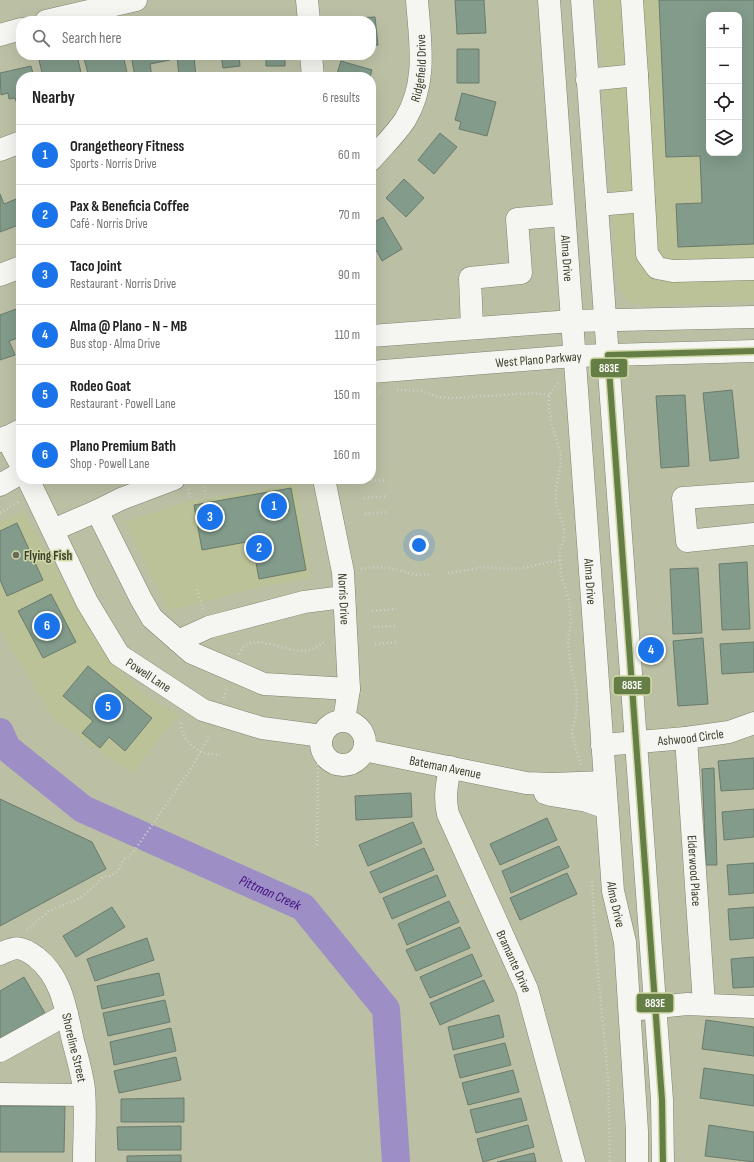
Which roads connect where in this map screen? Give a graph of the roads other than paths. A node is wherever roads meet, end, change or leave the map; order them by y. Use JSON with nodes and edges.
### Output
{"nodes":[{"id":1,"x":136,"y":0,"type":"edge"},
{"id":2,"x":308,"y":0,"type":"edge"},
{"id":3,"x":417,"y":0,"type":"edge"},
{"id":4,"x":549,"y":0,"type":"edge"},
{"id":5,"x":582,"y":0,"type":"edge"},
{"id":6,"x":632,"y":0,"type":"edge"},
{"id":7,"x":67,"y":16,"type":"edge"},
{"id":8,"x":309,"y":16,"type":"edge"},
{"id":9,"x":16,"y":30,"type":"edge"},
{"id":10,"x":0,"y":35,"type":"edge"},
{"id":11,"x":311,"y":60,"type":"edge"},
{"id":12,"x":313,"y":72,"type":"edge"},
{"id":13,"x":638,"y":75,"type":"junction"},
{"id":14,"x":587,"y":80,"type":"junction"},
{"id":15,"x":16,"y":144,"type":"edge"},
{"id":16,"x":0,"y":150,"type":"edge"},
{"id":17,"x":376,"y":154,"type":"edge"},
{"id":18,"x":644,"y":201,"type":"junction"},
{"id":19,"x":597,"y":205,"type":"junction"},
{"id":20,"x":564,"y":215,"type":"junction"},
{"id":21,"x":16,"y":269,"type":"edge"},
{"id":22,"x":754,"y":269,"type":"edge"},
{"id":23,"x":0,"y":275,"type":"edge"},
{"id":24,"x":754,"y":317,"type":"edge"},
{"id":25,"x":606,"y":320,"type":"junction"},
{"id":26,"x":572,"y":321,"type":"junction"},
{"id":27,"x":472,"y":328,"type":"junction"},
{"id":28,"x":376,"y":336,"type":"edge"},
{"id":29,"x":754,"y":351,"type":"edge"},
{"id":30,"x":608,"y":355,"type":"junction"},
{"id":31,"x":574,"y":356,"type":"junction"},
{"id":32,"x":376,"y":372,"type":"edge"},
{"id":33,"x":9,"y":436,"type":"edge"},
{"id":34,"x":16,"y":453,"type":"edge"},
{"id":35,"x":16,"y":476,"type":"edge"},
{"id":36,"x":30,"y":484,"type":"edge"},
{"id":37,"x":161,"y":484,"type":"edge"},
{"id":38,"x":325,"y":484,"type":"edge"},
{"id":39,"x":0,"y":485,"type":"edge"},
{"id":40,"x":754,"y":493,"type":"edge"},
{"id":41,"x":97,"y":511,"type":"junction"},
{"id":42,"x":53,"y":530,"type":"junction"},
{"id":43,"x":754,"y":534,"type":"edge"},
{"id":44,"x":343,"y":597,"type":"junction"},
{"id":45,"x":178,"y":641,"type":"junction"},
{"id":46,"x":349,"y":688,"type":"junction"},
{"id":47,"x":344,"y":720,"type":"junction"},
{"id":48,"x":754,"y":723,"type":"edge"},
{"id":49,"x":686,"y":738,"type":"junction"},
{"id":50,"x":635,"y":742,"type":"junction"},
{"id":51,"x":322,"y":744,"type":"junction"},
{"id":52,"x":602,"y":745,"type":"junction"},
{"id":53,"x":364,"y":750,"type":"junction"},
{"id":54,"x":450,"y":767,"type":"junction"},
{"id":55,"x":605,"y":782,"type":"junction"},
{"id":56,"x":526,"y":783,"type":"junction"},
{"id":57,"x":607,"y":808,"type":"junction"},
{"id":58,"x":641,"y":817,"type":"junction"},
{"id":59,"x":0,"y":954,"type":"edge"},
{"id":60,"x":704,"y":1004,"type":"junction"},
{"id":61,"x":754,"y":1007,"type":"edge"},
{"id":62,"x":655,"y":1008,"type":"junction"},
{"id":63,"x":630,"y":1010,"type":"junction"},
{"id":64,"x":67,"y":1014,"type":"junction"},
{"id":65,"x":0,"y":1051,"type":"edge"},
{"id":66,"x":0,"y":1094,"type":"edge"},
{"id":67,"x":84,"y":1095,"type":"junction"},
{"id":68,"x":84,"y":1162,"type":"edge"},
{"id":69,"x":574,"y":1162,"type":"edge"},
{"id":70,"x":637,"y":1162,"type":"edge"},
{"id":71,"x":664,"y":1162,"type":"edge"}],
"edges":[{"from":1,"to":7,"type":"main road"},
{"from":2,"to":8,"type":"main road"},
{"from":3,"to":17,"type":"main road","name":"Ridgefield Drive"},
{"from":4,"to":20,"type":"main road","name":"Alma Drive"},
{"from":5,"to":14,"type":"main road"},
{"from":6,"to":13,"type":"main road"},
{"from":9,"to":10,"type":"main road"},
{"from":11,"to":12,"type":"main road"},
{"from":13,"to":14,"type":"main road"},
{"from":13,"to":18,"type":"main road"},
{"from":14,"to":19,"type":"main road"},
{"from":15,"to":16,"type":"main road"},
{"from":18,"to":19,"type":"main road"},
{"from":18,"to":22,"type":"main road"},
{"from":19,"to":25,"type":"main road"},
{"from":20,"to":26,"type":"main road","name":"Alma Drive"},
{"from":20,"to":27,"type":"main road"},
{"from":21,"to":23,"type":"main road"},
{"from":24,"to":25,"type":"main road"},
{"from":25,"to":26,"type":"main road"},
{"from":25,"to":30,"type":"main road"},
{"from":26,"to":27,"type":"main road"},
{"from":26,"to":31,"type":"main road","name":"Alma Drive"},
{"from":27,"to":28,"type":"main road"},
{"from":29,"to":30,"type":"main road","name":"West Plano Parkway"},
{"from":30,"to":31,"type":"main road","name":"West Plano Parkway"},
{"from":30,"to":50,"type":"main road"},
{"from":31,"to":32,"type":"main road","name":"West Plano Parkway"},
{"from":31,"to":52,"type":"main road","name":"Alma Drive"},
{"from":33,"to":34,"type":"main road"},
{"from":35,"to":39,"type":"main road"},
{"from":36,"to":42,"type":"main road","name":"Powell Lane"},
{"from":37,"to":41,"type":"main road"},
{"from":38,"to":44,"type":"main road","name":"Norris Drive"},
{"from":40,"to":43,"type":"main road"},
{"from":41,"to":42,"type":"main road"},
{"from":41,"to":45,"type":"main road"},
{"from":42,"to":51,"type":"main road","name":"Powell Lane"},
{"from":44,"to":45,"type":"main road"},
{"from":44,"to":46,"type":"main road","name":"Norris Drive"},
{"from":45,"to":46,"type":"main road"},
{"from":46,"to":47,"type":"main road","name":"Norris Drive"},
{"from":47,"to":51,"type":"main road"},
{"from":47,"to":53,"type":"main road"},
{"from":48,"to":49,"type":"main road","name":"Ashwood Circle"},
{"from":49,"to":50,"type":"main road","name":"Ashwood Circle"},
{"from":49,"to":60,"type":"main road","name":"Elderwood Place"},
{"from":50,"to":52,"type":"main road","name":"Ashwood Circle"},
{"from":50,"to":58,"type":"main road"},
{"from":51,"to":53,"type":"main road"},
{"from":52,"to":55,"type":"main road","name":"Alma Drive"},
{"from":53,"to":54,"type":"main road","name":"Bateman Avenue"},
{"from":54,"to":56,"type":"main road","name":"Bateman Avenue"},
{"from":54,"to":69,"type":"main road","name":"Bramante Drive"},
{"from":55,"to":56,"type":"main road","name":"Bateman Avenue"},
{"from":55,"to":57,"type":"main road","name":"Alma Drive"},
{"from":55,"to":58,"type":"main road"},
{"from":56,"to":57,"type":"main road","name":"Bateman Avenue"},
{"from":57,"to":63,"type":"main road","name":"Alma Drive"},
{"from":58,"to":62,"type":"main road"},
{"from":59,"to":64,"type":"main road","name":"Shoreline Street"},
{"from":60,"to":61,"type":"main road"},
{"from":60,"to":62,"type":"main road"},
{"from":62,"to":63,"type":"main road"},
{"from":62,"to":71,"type":"main road"},
{"from":63,"to":70,"type":"main road","name":"Alma Drive"},
{"from":64,"to":65,"type":"main road"},
{"from":64,"to":67,"type":"main road","name":"Shoreline Street"},
{"from":66,"to":67,"type":"main road"},
{"from":67,"to":68,"type":"main road","name":"Shoreline Street"}]}
